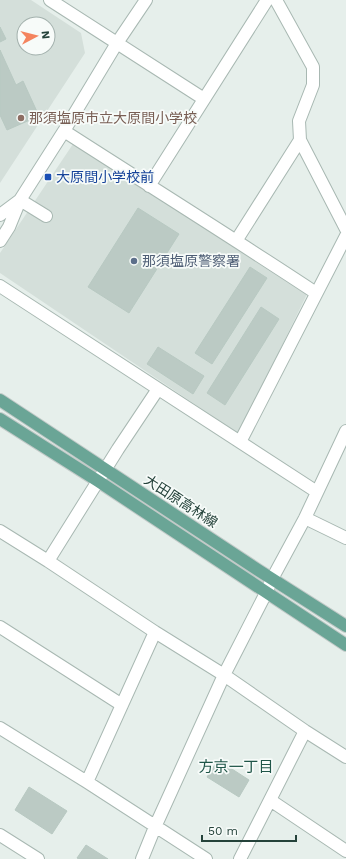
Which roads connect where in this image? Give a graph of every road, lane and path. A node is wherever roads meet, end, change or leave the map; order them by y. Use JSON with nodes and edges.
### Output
{"nodes":[{"id":1,"x":50,"y":0,"type":"edge"},
{"id":2,"x":146,"y":0,"type":"edge"},
{"id":3,"x":267,"y":0,"type":"edge"},
{"id":4,"x":276,"y":0,"type":"edge"},
{"id":5,"x":117,"y":43,"type":"junction"},
{"id":6,"x":204,"y":99,"type":"junction"},
{"id":7,"x":64,"y":131,"type":"junction"},
{"id":8,"x":300,"y":140,"type":"junction"},
{"id":9,"x":149,"y":186,"type":"junction"},
{"id":10,"x":20,"y":200,"type":"junction"},
{"id":11,"x":0,"y":215,"type":"edge"},
{"id":12,"x":46,"y":216,"type":"dead end"},
{"id":13,"x":346,"y":229,"type":"edge"},
{"id":14,"x":346,"y":236,"type":"edge"},
{"id":15,"x":0,"y":241,"type":"edge"},
{"id":16,"x":236,"y":241,"type":"junction"},
{"id":17,"x":0,"y":286,"type":"edge"},
{"id":18,"x":316,"y":293,"type":"junction"},
{"id":19,"x":158,"y":388,"type":"junction"},
{"id":20,"x":0,"y":400,"type":"edge"},
{"id":21,"x":0,"y":419,"type":"edge"},
{"id":22,"x":346,"y":432,"type":"edge"},
{"id":23,"x":240,"y":442,"type":"junction"},
{"id":24,"x":105,"y":469,"type":"junction"},
{"id":25,"x":98,"y":481,"type":"junction"},
{"id":26,"x":317,"y":492,"type":"junction"},
{"id":27,"x":305,"y":518,"type":"junction"},
{"id":28,"x":0,"y":531,"type":"edge"},
{"id":29,"x":346,"y":538,"type":"edge"},
{"id":30,"x":48,"y":561,"type":"junction"},
{"id":31,"x":272,"y":578,"type":"junction"},
{"id":32,"x":266,"y":593,"type":"junction"},
{"id":33,"x":346,"y":626,"type":"edge"},
{"id":34,"x":0,"y":627,"type":"edge"},
{"id":35,"x":155,"y":632,"type":"junction"},
{"id":36,"x":346,"y":645,"type":"edge"},
{"id":37,"x":224,"y":676,"type":"junction"},
{"id":38,"x":122,"y":706,"type":"junction"},
{"id":39,"x":0,"y":728,"type":"edge"},
{"id":40,"x":305,"y":731,"type":"junction"},
{"id":41,"x":346,"y":757,"type":"edge"},
{"id":42,"x":87,"y":782,"type":"junction"},
{"id":43,"x":270,"y":800,"type":"junction"},
{"id":44,"x":155,"y":827,"type":"junction"},
{"id":45,"x":0,"y":835,"type":"edge"},
{"id":46,"x":346,"y":851,"type":"edge"},
{"id":47,"x":38,"y":859,"type":"edge"},
{"id":48,"x":142,"y":859,"type":"edge"},
{"id":49,"x":206,"y":859,"type":"edge"},
{"id":50,"x":240,"y":859,"type":"edge"}],
"edges":[{"from":1,"to":5,"type":"street"},
{"from":2,"to":5,"type":"street"},
{"from":3,"to":6,"type":"street"},
{"from":4,"to":8,"type":"street"},
{"from":5,"to":6,"type":"street"},
{"from":5,"to":7,"type":"street"},
{"from":6,"to":9,"type":"street"},
{"from":7,"to":9,"type":"street"},
{"from":7,"to":10,"type":"street"},
{"from":8,"to":13,"type":"street"},
{"from":8,"to":16,"type":"street"},
{"from":9,"to":16,"type":"street"},
{"from":10,"to":11,"type":"street"},
{"from":10,"to":12,"type":"street"},
{"from":10,"to":15,"type":"street"},
{"from":14,"to":18,"type":"street"},
{"from":16,"to":18,"type":"street"},
{"from":17,"to":19,"type":"street"},
{"from":18,"to":23,"type":"street"},
{"from":19,"to":23,"type":"street"},
{"from":19,"to":24,"type":"street"},
{"from":20,"to":24,"type":"main road","name":"大田原高林線"},
{"from":21,"to":25,"type":"main road","name":"大田原高林線"},
{"from":22,"to":26,"type":"street"},
{"from":23,"to":26,"type":"street"},
{"from":24,"to":25,"type":"street"},
{"from":24,"to":31,"type":"main road","name":"大田原高林線"},
{"from":25,"to":30,"type":"street"},
{"from":25,"to":32,"type":"main road","name":"大田原高林線"},
{"from":26,"to":27,"type":"street"},
{"from":27,"to":29,"type":"street"},
{"from":27,"to":31,"type":"street"},
{"from":28,"to":30,"type":"street"},
{"from":30,"to":35,"type":"street"},
{"from":31,"to":32,"type":"street"},
{"from":31,"to":33,"type":"main road","name":"大田原高林線"},
{"from":32,"to":36,"type":"main road","name":"大田原高林線"},
{"from":32,"to":37,"type":"street"},
{"from":34,"to":38,"type":"street"},
{"from":35,"to":37,"type":"street"},
{"from":35,"to":38,"type":"street"},
{"from":37,"to":40,"type":"street"},
{"from":37,"to":44,"type":"street"},
{"from":38,"to":42,"type":"street"},
{"from":39,"to":42,"type":"street"},
{"from":40,"to":41,"type":"street"},
{"from":40,"to":43,"type":"street"},
{"from":42,"to":44,"type":"street"},
{"from":43,"to":46,"type":"street"},
{"from":43,"to":50,"type":"street"},
{"from":44,"to":48,"type":"street"},
{"from":44,"to":49,"type":"street"},
{"from":45,"to":47,"type":"street"}]}
